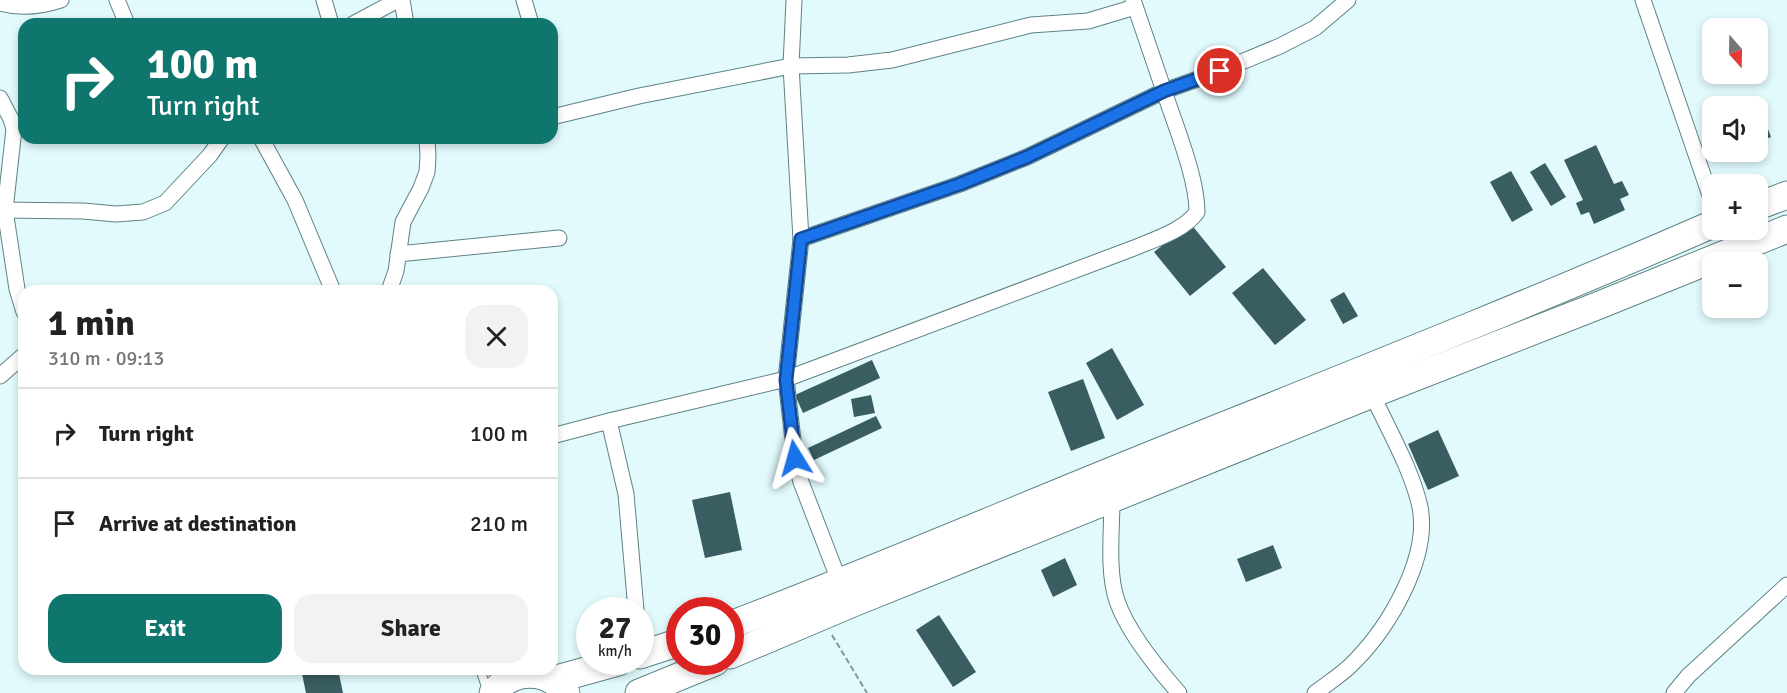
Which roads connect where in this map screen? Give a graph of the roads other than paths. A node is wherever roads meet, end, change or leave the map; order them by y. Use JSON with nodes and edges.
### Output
{"nodes":[{"id":1,"x":61,"y":0,"type":"edge"},
{"id":2,"x":117,"y":0,"type":"edge"},
{"id":3,"x":324,"y":0,"type":"edge"},
{"id":4,"x":400,"y":0,"type":"edge"},
{"id":5,"x":524,"y":0,"type":"edge"},
{"id":6,"x":794,"y":0,"type":"edge"},
{"id":7,"x":1348,"y":0,"type":"edge"},
{"id":8,"x":1643,"y":0,"type":"edge"},
{"id":9,"x":0,"y":3,"type":"edge"},
{"id":10,"x":1134,"y":3,"type":"edge"},
{"id":11,"x":124,"y":18,"type":"edge"},
{"id":12,"x":329,"y":18,"type":"edge"},
{"id":13,"x":365,"y":18,"type":"edge"},
{"id":14,"x":404,"y":18,"type":"edge"},
{"id":15,"x":529,"y":18,"type":"edge"},
{"id":16,"x":791,"y":66,"type":"junction"},
{"id":17,"x":1164,"y":91,"type":"junction"},
{"id":18,"x":0,"y":98,"type":"edge"},
{"id":19,"x":558,"y":116,"type":"edge"},
{"id":20,"x":218,"y":144,"type":"edge"},
{"id":21,"x":264,"y":144,"type":"edge"},
{"id":22,"x":430,"y":144,"type":"edge"},
{"id":23,"x":1703,"y":174,"type":"edge"},
{"id":24,"x":1787,"y":195,"type":"edge"},
{"id":25,"x":1768,"y":202,"type":"edge"},
{"id":26,"x":2,"y":210,"type":"edge"},
{"id":27,"x":1702,"y":229,"type":"edge"},
{"id":28,"x":1787,"y":229,"type":"edge"},
{"id":29,"x":559,"y":238,"type":"dead end"},
{"id":30,"x":801,"y":239,"type":"junction"},
{"id":31,"x":1725,"y":241,"type":"edge"},
{"id":32,"x":398,"y":254,"type":"junction"},
{"id":33,"x":330,"y":285,"type":"edge"},
{"id":34,"x":391,"y":285,"type":"edge"},
{"id":35,"x":18,"y":292,"type":"edge"},
{"id":36,"x":18,"y":360,"type":"edge"},
{"id":37,"x":0,"y":376,"type":"edge"},
{"id":38,"x":786,"y":380,"type":"junction"},
{"id":39,"x":1372,"y":394,"type":"junction"},
{"id":40,"x":609,"y":421,"type":"junction"},
{"id":41,"x":558,"y":434,"type":"edge"},
{"id":42,"x":1112,"y":499,"type":"junction"},
{"id":43,"x":840,"y":583,"type":"junction"},
{"id":44,"x":1787,"y":585,"type":"edge"},
{"id":45,"x":635,"y":597,"type":"edge"},
{"id":46,"x":744,"y":620,"type":"edge"},
{"id":47,"x":744,"y":649,"type":"edge"},
{"id":48,"x":482,"y":675,"type":"edge"},
{"id":49,"x":518,"y":675,"type":"edge"},
{"id":50,"x":538,"y":675,"type":"edge"},
{"id":51,"x":588,"y":675,"type":"edge"},
{"id":52,"x":683,"y":675,"type":"edge"},
{"id":53,"x":560,"y":687,"type":"edge"},
{"id":54,"x":488,"y":693,"type":"edge"},
{"id":55,"x":494,"y":693,"type":"edge"},
{"id":56,"x":639,"y":693,"type":"edge"},
{"id":57,"x":1179,"y":693,"type":"edge"},
{"id":58,"x":1314,"y":693,"type":"edge"},
{"id":59,"x":1674,"y":693,"type":"edge"}],
"edges":[{"from":1,"to":9,"type":"street"},
{"from":2,"to":11,"type":"street"},
{"from":3,"to":12,"type":"street"},
{"from":4,"to":13,"type":"street"},
{"from":4,"to":14,"type":"street"},
{"from":5,"to":15,"type":"street"},
{"from":6,"to":16,"type":"street"},
{"from":7,"to":17,"type":"street"},
{"from":8,"to":23,"type":"street"},
{"from":10,"to":16,"type":"street"},
{"from":10,"to":17,"type":"street"},
{"from":16,"to":19,"type":"street"},
{"from":16,"to":30,"type":"street"},
{"from":17,"to":30,"type":"street"},
{"from":17,"to":38,"type":"street"},
{"from":18,"to":26,"type":"street"},
{"from":20,"to":26,"type":"street"},
{"from":21,"to":33,"type":"street"},
{"from":22,"to":32,"type":"street"},
{"from":24,"to":25,"type":"highway"},
{"from":26,"to":35,"type":"street"},
{"from":27,"to":43,"type":"highway"},
{"from":28,"to":31,"type":"highway"},
{"from":29,"to":32,"type":"street"},
{"from":30,"to":38,"type":"street"},
{"from":31,"to":39,"type":"highway"},
{"from":32,"to":34,"type":"street"},
{"from":36,"to":37,"type":"street"},
{"from":38,"to":40,"type":"street"},
{"from":38,"to":43,"type":"street"},
{"from":39,"to":42,"type":"highway"},
{"from":39,"to":58,"type":"street"},
{"from":40,"to":41,"type":"street"},
{"from":40,"to":45,"type":"street"},
{"from":42,"to":47,"type":"highway"},
{"from":42,"to":57,"type":"street"},
{"from":43,"to":46,"type":"highway"},
{"from":44,"to":59,"type":"street"},
{"from":48,"to":54,"type":"lane"},
{"from":49,"to":55,"type":"highway"},
{"from":50,"to":53,"type":"highway"},
{"from":51,"to":53,"type":"highway"},
{"from":52,"to":56,"type":"highway"}]}
